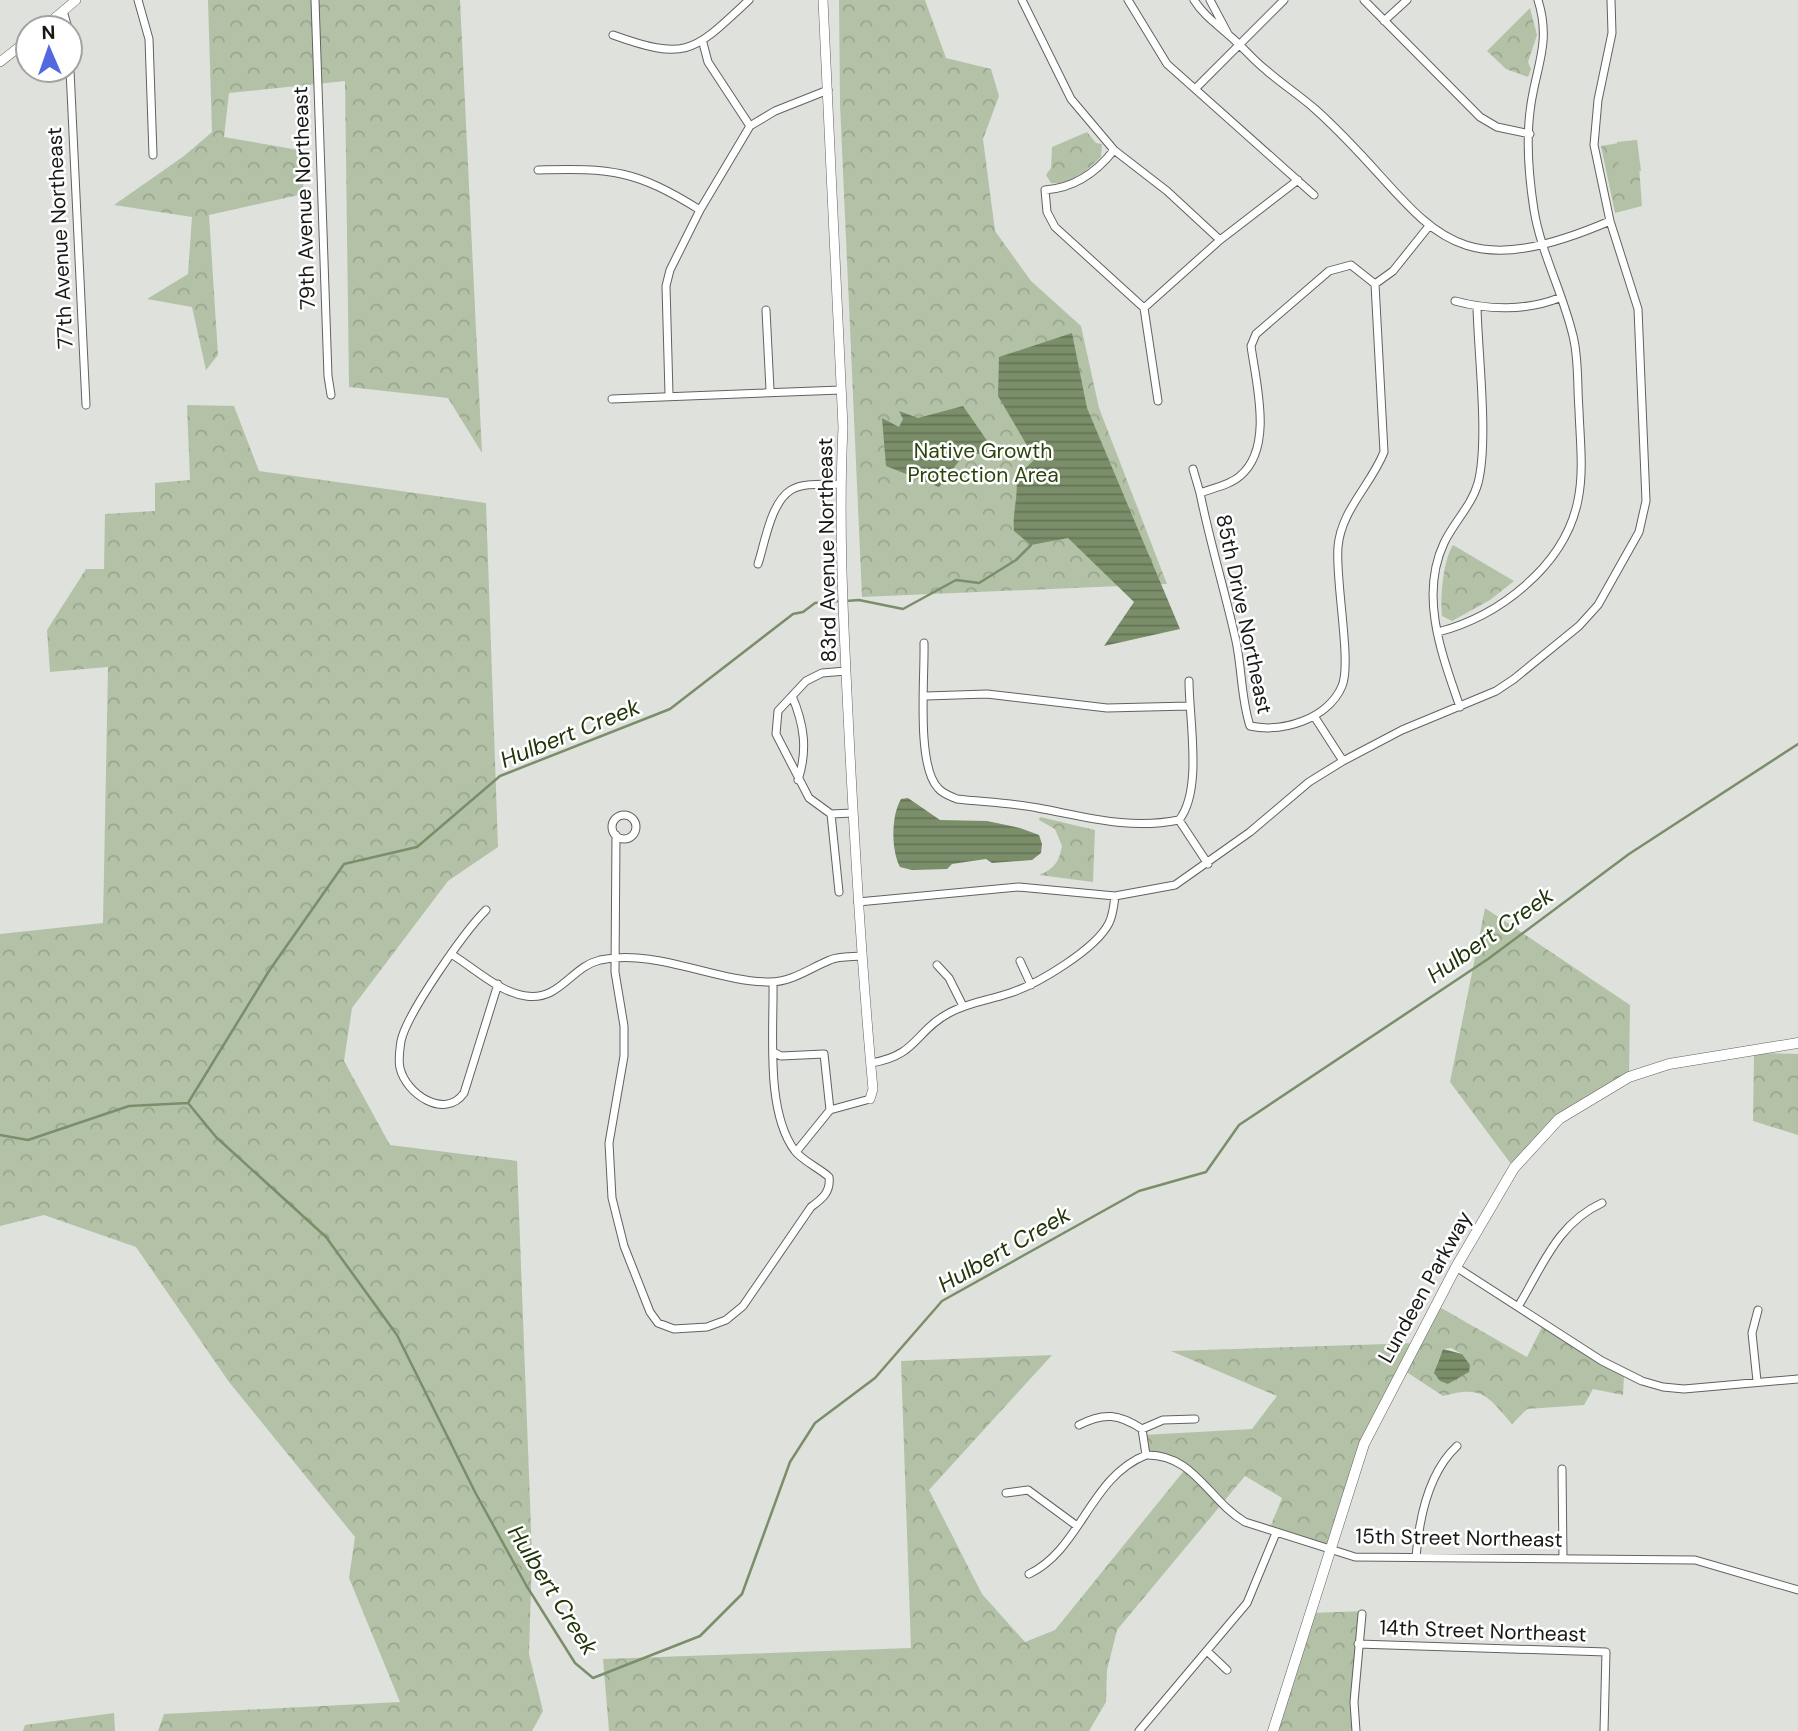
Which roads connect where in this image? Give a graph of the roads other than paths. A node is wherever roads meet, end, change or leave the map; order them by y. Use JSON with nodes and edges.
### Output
{"nodes":[{"id":1,"x":76,"y":0,"type":"edge"},
{"id":2,"x":138,"y":0,"type":"edge"},
{"id":3,"x":315,"y":0,"type":"edge"},
{"id":4,"x":749,"y":0,"type":"edge"},
{"id":5,"x":823,"y":0,"type":"edge"},
{"id":6,"x":1022,"y":0,"type":"edge"},
{"id":7,"x":1128,"y":0,"type":"edge"},
{"id":8,"x":1194,"y":0,"type":"edge"},
{"id":9,"x":1209,"y":0,"type":"edge"},
{"id":10,"x":1284,"y":0,"type":"edge"},
{"id":11,"x":1364,"y":0,"type":"edge"},
{"id":12,"x":1407,"y":0,"type":"edge"},
{"id":13,"x":1538,"y":0,"type":"edge"},
{"id":14,"x":1611,"y":0,"type":"edge"},
{"id":15,"x":63,"y":11,"type":"junction"},
{"id":16,"x":59,"y":14,"type":"edge"},
{"id":17,"x":64,"y":14,"type":"edge"},
{"id":18,"x":1384,"y":21,"type":"junction"},
{"id":19,"x":613,"y":34,"type":"dead end"},
{"id":20,"x":1229,"y":34,"type":"junction"},
{"id":21,"x":703,"y":43,"type":"junction"},
{"id":22,"x":1239,"y":44,"type":"junction"},
{"id":23,"x":14,"y":51,"type":"edge"},
{"id":24,"x":0,"y":62,"type":"edge"},
{"id":25,"x":71,"y":84,"type":"edge"},
{"id":26,"x":1196,"y":88,"type":"junction"},
{"id":27,"x":828,"y":90,"type":"junction"},
{"id":28,"x":750,"y":126,"type":"junction"},
{"id":29,"x":1530,"y":134,"type":"junction"},
{"id":30,"x":1114,"y":150,"type":"junction"},
{"id":31,"x":153,"y":155,"type":"dead end"},
{"id":32,"x":538,"y":170,"type":"dead end"},
{"id":33,"x":1297,"y":180,"type":"junction"},
{"id":34,"x":1314,"y":195,"type":"dead end"},
{"id":35,"x":700,"y":210,"type":"junction"},
{"id":36,"x":1611,"y":221,"type":"junction"},
{"id":37,"x":1429,"y":226,"type":"junction"},
{"id":38,"x":1220,"y":240,"type":"junction"},
{"id":39,"x":1543,"y":245,"type":"junction"},
{"id":40,"x":1375,"y":284,"type":"junction"},
{"id":41,"x":1559,"y":298,"type":"junction"},
{"id":42,"x":1455,"y":301,"type":"dead end"},
{"id":43,"x":1477,"y":307,"type":"junction"},
{"id":44,"x":1144,"y":309,"type":"junction"},
{"id":45,"x":766,"y":310,"type":"dead end"},
{"id":46,"x":770,"y":390,"type":"junction"},
{"id":47,"x":841,"y":390,"type":"junction"},
{"id":48,"x":669,"y":394,"type":"junction"},
{"id":49,"x":331,"y":395,"type":"dead end"},
{"id":50,"x":612,"y":399,"type":"dead end"},
{"id":51,"x":1158,"y":401,"type":"dead end"},
{"id":52,"x":86,"y":405,"type":"dead end"},
{"id":53,"x":1193,"y":469,"type":"dead end"},
{"id":54,"x":840,"y":484,"type":"junction"},
{"id":55,"x":1200,"y":493,"type":"junction"},
{"id":56,"x":758,"y":564,"type":"dead end"},
{"id":57,"x":1438,"y":632,"type":"junction"},
{"id":58,"x":925,"y":643,"type":"dead end"},
{"id":59,"x":846,"y":671,"type":"junction"},
{"id":60,"x":1189,"y":681,"type":"dead end"},
{"id":61,"x":792,"y":696,"type":"junction"},
{"id":62,"x":926,"y":696,"type":"junction"},
{"id":63,"x":1189,"y":706,"type":"junction"},
{"id":64,"x":1460,"y":707,"type":"junction"},
{"id":65,"x":1314,"y":716,"type":"junction"},
{"id":66,"x":1343,"y":761,"type":"junction"},
{"id":67,"x":798,"y":780,"type":"junction"},
{"id":68,"x":853,"y":813,"type":"junction"},
{"id":69,"x":831,"y":814,"type":"junction"},
{"id":70,"x":1179,"y":820,"type":"junction"},
{"id":71,"x":615,"y":835,"type":"dead end"},
{"id":72,"x":1208,"y":864,"type":"junction"},
{"id":73,"x":839,"y":892,"type":"dead end"},
{"id":74,"x":1115,"y":897,"type":"junction"},
{"id":75,"x":858,"y":902,"type":"junction"},
{"id":76,"x":486,"y":910,"type":"dead end"},
{"id":77,"x":451,"y":954,"type":"junction"},
{"id":78,"x":862,"y":956,"type":"junction"},
{"id":79,"x":614,"y":958,"type":"junction"},
{"id":80,"x":1020,"y":961,"type":"dead end"},
{"id":81,"x":937,"y":964,"type":"dead end"},
{"id":82,"x":773,"y":982,"type":"junction"},
{"id":83,"x":498,"y":984,"type":"junction"},
{"id":84,"x":1031,"y":985,"type":"junction"},
{"id":85,"x":963,"y":1006,"type":"junction"},
{"id":86,"x":1798,"y":1043,"type":"edge"},
{"id":87,"x":775,"y":1053,"type":"junction"},
{"id":88,"x":870,"y":1063,"type":"junction"},
{"id":89,"x":870,"y":1099,"type":"joint"},
{"id":90,"x":830,"y":1110,"type":"junction"},
{"id":91,"x":796,"y":1152,"type":"junction"},
{"id":92,"x":1602,"y":1203,"type":"dead end"},
{"id":93,"x":1457,"y":1267,"type":"junction"},
{"id":94,"x":1519,"y":1305,"type":"junction"},
{"id":95,"x":1758,"y":1310,"type":"dead end"},
{"id":96,"x":1798,"y":1379,"type":"edge"},
{"id":97,"x":1757,"y":1381,"type":"junction"},
{"id":98,"x":1195,"y":1419,"type":"dead end"},
{"id":99,"x":1079,"y":1425,"type":"dead end"},
{"id":100,"x":1142,"y":1429,"type":"junction"},
{"id":101,"x":1457,"y":1446,"type":"dead end"},
{"id":102,"x":1146,"y":1455,"type":"junction"},
{"id":103,"x":1562,"y":1469,"type":"dead end"},
{"id":104,"x":1006,"y":1493,"type":"dead end"},
{"id":105,"x":1077,"y":1526,"type":"junction"},
{"id":106,"x":1276,"y":1533,"type":"junction"},
{"id":107,"x":1330,"y":1550,"type":"junction"},
{"id":108,"x":1416,"y":1557,"type":"junction"},
{"id":109,"x":1563,"y":1558,"type":"junction"},
{"id":110,"x":1029,"y":1574,"type":"dead end"},
{"id":111,"x":1798,"y":1590,"type":"edge"},
{"id":112,"x":1362,"y":1614,"type":"dead end"},
{"id":113,"x":1358,"y":1644,"type":"junction"},
{"id":114,"x":1207,"y":1651,"type":"junction"},
{"id":115,"x":1227,"y":1670,"type":"dead end"},
{"id":116,"x":1139,"y":1731,"type":"edge"},
{"id":117,"x":1273,"y":1731,"type":"edge"},
{"id":118,"x":1356,"y":1731,"type":"edge"},
{"id":119,"x":1604,"y":1731,"type":"edge"}],
"edges":[{"from":1,"to":15,"type":"street"},
{"from":2,"to":31,"type":"street"},
{"from":3,"to":49,"type":"street","name":"79th Avenue Northeast"},
{"from":4,"to":21,"type":"street"},
{"from":5,"to":27,"type":"street","name":"83rd Avenue Northeast"},
{"from":6,"to":30,"type":"street"},
{"from":7,"to":26,"type":"street"},
{"from":8,"to":20,"type":"street"},
{"from":9,"to":20,"type":"street"},
{"from":10,"to":22,"type":"street"},
{"from":11,"to":18,"type":"street"},
{"from":12,"to":18,"type":"street"},
{"from":13,"to":29,"type":"street"},
{"from":14,"to":36,"type":"street"},
{"from":15,"to":16,"type":"street"},
{"from":15,"to":17,"type":"street"},
{"from":18,"to":29,"type":"street"},
{"from":19,"to":21,"type":"street"},
{"from":20,"to":22,"type":"street"},
{"from":21,"to":28,"type":"street"},
{"from":22,"to":26,"type":"street"},
{"from":22,"to":37,"type":"street"},
{"from":23,"to":24,"type":"street"},
{"from":25,"to":52,"type":"street","name":"77th Avenue Northeast"},
{"from":26,"to":33,"type":"street"},
{"from":27,"to":28,"type":"street"},
{"from":27,"to":47,"type":"street","name":"83rd Avenue Northeast"},
{"from":28,"to":35,"type":"street"},
{"from":29,"to":39,"type":"street"},
{"from":30,"to":38,"type":"street"},
{"from":30,"to":44,"type":"street"},
{"from":32,"to":35,"type":"street"},
{"from":33,"to":34,"type":"street"},
{"from":33,"to":38,"type":"street"},
{"from":35,"to":48,"type":"street"},
{"from":36,"to":39,"type":"street"},
{"from":36,"to":64,"type":"street"},
{"from":37,"to":39,"type":"street"},
{"from":37,"to":40,"type":"street"},
{"from":38,"to":44,"type":"street"},
{"from":39,"to":41,"type":"street"},
{"from":40,"to":55,"type":"street","name":"85th Drive Northeast"},
{"from":40,"to":65,"type":"street","name":"85th Drive Northeast"},
{"from":41,"to":43,"type":"street"},
{"from":41,"to":57,"type":"street"},
{"from":42,"to":43,"type":"street"},
{"from":43,"to":57,"type":"street"},
{"from":44,"to":51,"type":"street"},
{"from":45,"to":46,"type":"street"},
{"from":46,"to":47,"type":"street"},
{"from":46,"to":48,"type":"street"},
{"from":47,"to":54,"type":"street","name":"83rd Avenue Northeast"},
{"from":48,"to":50,"type":"street"},
{"from":53,"to":55,"type":"street"},
{"from":54,"to":56,"type":"street"},
{"from":54,"to":59,"type":"street","name":"83rd Avenue Northeast"},
{"from":55,"to":65,"type":"street","name":"85th Drive Northeast"},
{"from":57,"to":64,"type":"street"},
{"from":58,"to":62,"type":"street"},
{"from":59,"to":61,"type":"street"},
{"from":59,"to":68,"type":"street","name":"83rd Avenue Northeast"},
{"from":60,"to":63,"type":"street"},
{"from":61,"to":67,"type":"street"},
{"from":61,"to":67,"type":"street"},
{"from":62,"to":63,"type":"street"},
{"from":62,"to":70,"type":"street"},
{"from":63,"to":70,"type":"street"},
{"from":64,"to":66,"type":"street"},
{"from":65,"to":66,"type":"street"},
{"from":66,"to":72,"type":"street"},
{"from":67,"to":69,"type":"street"},
{"from":68,"to":69,"type":"street"},
{"from":68,"to":75,"type":"street","name":"83rd Avenue Northeast"},
{"from":69,"to":73,"type":"street"},
{"from":70,"to":72,"type":"street"},
{"from":71,"to":79,"type":"street"},
{"from":72,"to":74,"type":"street"},
{"from":74,"to":75,"type":"street"},
{"from":74,"to":84,"type":"street"},
{"from":75,"to":78,"type":"street","name":"83rd Avenue Northeast"},
{"from":76,"to":77,"type":"street"},
{"from":77,"to":83,"type":"street"},
{"from":77,"to":83,"type":"street"},
{"from":78,"to":82,"type":"street"},
{"from":78,"to":88,"type":"street","name":"83rd Avenue Northeast"},
{"from":79,"to":82,"type":"street"},
{"from":79,"to":83,"type":"street"},
{"from":79,"to":91,"type":"street"},
{"from":80,"to":84,"type":"street"},
{"from":81,"to":85,"type":"street"},
{"from":82,"to":87,"type":"street"},
{"from":84,"to":85,"type":"street"},
{"from":85,"to":88,"type":"street"},
{"from":86,"to":93,"type":"main road","name":"Lundeen Parkway"},
{"from":87,"to":90,"type":"street"},
{"from":87,"to":91,"type":"street"},
{"from":88,"to":89,"type":"street","name":"83rd Avenue Northeast"},
{"from":89,"to":90,"type":"street"},
{"from":90,"to":91,"type":"street"},
{"from":92,"to":94,"type":"street"},
{"from":93,"to":94,"type":"street"},
{"from":93,"to":107,"type":"main road","name":"Lundeen Parkway"},
{"from":94,"to":97,"type":"street"},
{"from":95,"to":97,"type":"street"},
{"from":96,"to":97,"type":"street"},
{"from":98,"to":100,"type":"street"},
{"from":99,"to":100,"type":"street"},
{"from":100,"to":102,"type":"street"},
{"from":101,"to":108,"type":"street"},
{"from":102,"to":105,"type":"street"},
{"from":102,"to":106,"type":"street","name":"15th Street Northeast"},
{"from":103,"to":109,"type":"street"},
{"from":104,"to":105,"type":"street"},
{"from":105,"to":110,"type":"street"},
{"from":106,"to":107,"type":"street","name":"15th Street Northeast"},
{"from":106,"to":114,"type":"street"},
{"from":107,"to":108,"type":"street","name":"15th Street Northeast"},
{"from":107,"to":117,"type":"main road","name":"Lundeen Parkway"},
{"from":108,"to":109,"type":"street","name":"15th Street Northeast"},
{"from":109,"to":111,"type":"street","name":"15th Street Northeast"},
{"from":112,"to":113,"type":"street"},
{"from":113,"to":118,"type":"street"},
{"from":113,"to":119,"type":"street","name":"14th Street Northeast"},
{"from":114,"to":115,"type":"street"},
{"from":114,"to":116,"type":"street"}]}
